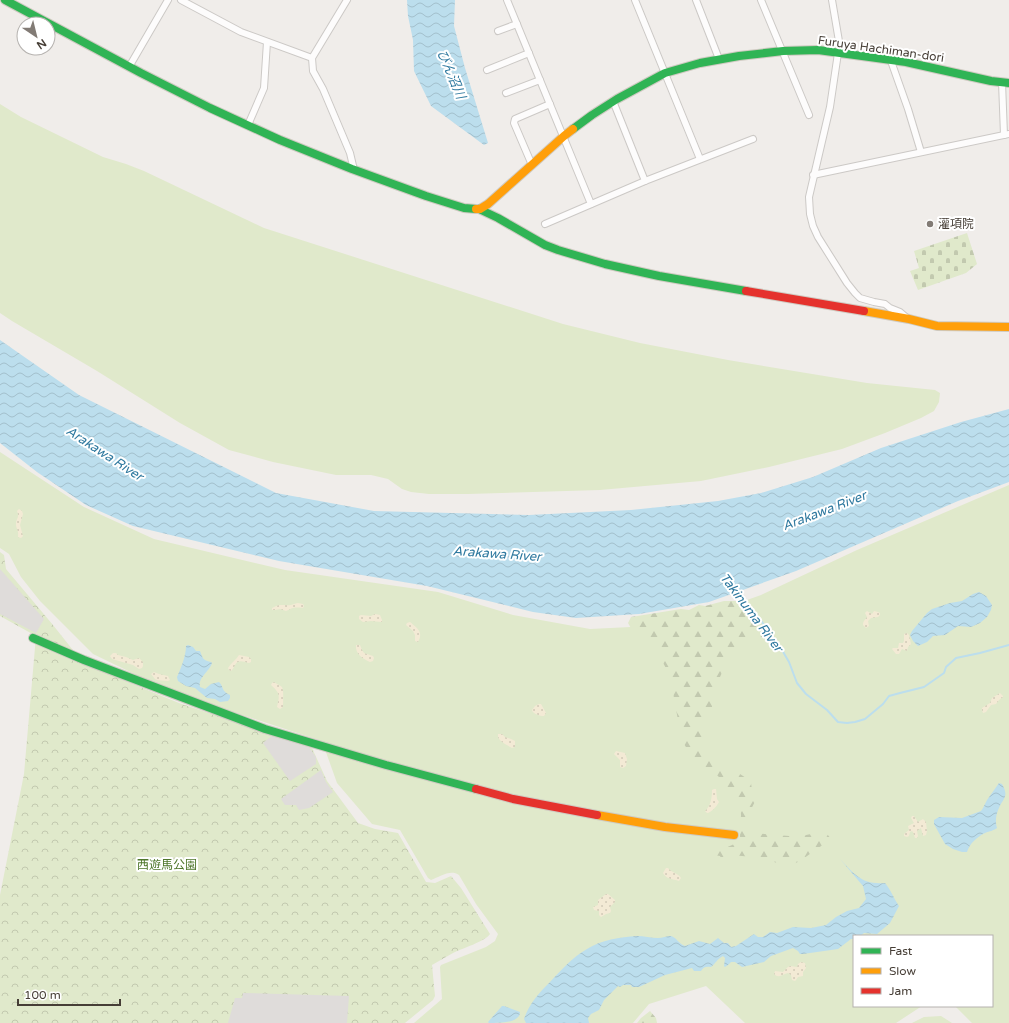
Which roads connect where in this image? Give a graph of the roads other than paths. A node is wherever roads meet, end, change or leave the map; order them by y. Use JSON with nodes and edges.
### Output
{"nodes":[{"id":1,"x":5,"y":0,"type":"edge"},
{"id":2,"x":168,"y":0,"type":"edge"},
{"id":3,"x":181,"y":0,"type":"edge"},
{"id":4,"x":347,"y":0,"type":"edge"},
{"id":5,"x":507,"y":0,"type":"edge"},
{"id":6,"x":637,"y":0,"type":"edge"},
{"id":7,"x":696,"y":0,"type":"edge"},
{"id":8,"x":761,"y":0,"type":"edge"},
{"id":9,"x":832,"y":0,"type":"edge"},
{"id":10,"x":517,"y":24,"type":"junction"},
{"id":11,"x":498,"y":32,"type":"dead end"},
{"id":12,"x":267,"y":42,"type":"junction"},
{"id":13,"x":783,"y":51,"type":"junction"},
{"id":14,"x":529,"y":53,"type":"junction"},
{"id":15,"x":840,"y":53,"type":"junction"},
{"id":16,"x":312,"y":58,"type":"junction"},
{"id":17,"x":719,"y":59,"type":"junction"},
{"id":18,"x":891,"y":61,"type":"junction"},
{"id":19,"x":129,"y":67,"type":"junction"},
{"id":20,"x":487,"y":70,"type":"dead end"},
{"id":21,"x":665,"y":73,"type":"junction"},
{"id":22,"x":540,"y":80,"type":"junction"},
{"id":23,"x":1005,"y":83,"type":"edge"},
{"id":24,"x":506,"y":93,"type":"dead end"},
{"id":25,"x":613,"y":102,"type":"junction"},
{"id":26,"x":550,"y":104,"type":"junction"},
{"id":27,"x":809,"y":114,"type":"dead end"},
{"id":28,"x":248,"y":125,"type":"junction"},
{"id":29,"x":1006,"y":134,"type":"edge"},
{"id":30,"x":564,"y":136,"type":"junction"},
{"id":31,"x":753,"y":139,"type":"dead end"},
{"id":32,"x":921,"y":152,"type":"junction"},
{"id":33,"x":700,"y":159,"type":"junction"},
{"id":34,"x":532,"y":165,"type":"junction"},
{"id":35,"x":354,"y":170,"type":"junction"},
{"id":36,"x":813,"y":175,"type":"junction"},
{"id":37,"x":646,"y":181,"type":"junction"},
{"id":38,"x":591,"y":204,"type":"junction"},
{"id":39,"x":479,"y":209,"type":"junction"},
{"id":40,"x":545,"y":224,"type":"dead end"},
{"id":41,"x":909,"y":320,"type":"junction"},
{"id":42,"x":1009,"y":326,"type":"edge"},
{"id":43,"x":33,"y":638,"type":"dead end"},
{"id":44,"x":734,"y":835,"type":"dead end"}],
"edges":[{"from":1,"to":19,"type":"street"},
{"from":2,"to":19,"type":"street"},
{"from":3,"to":12,"type":"street"},
{"from":4,"to":16,"type":"street"},
{"from":5,"to":10,"type":"street"},
{"from":6,"to":21,"type":"street"},
{"from":7,"to":17,"type":"street"},
{"from":8,"to":13,"type":"street"},
{"from":9,"to":15,"type":"street"},
{"from":10,"to":11,"type":"street"},
{"from":10,"to":14,"type":"street"},
{"from":12,"to":16,"type":"street"},
{"from":12,"to":28,"type":"street"},
{"from":13,"to":15,"type":"street","name":"Furuya Hachiman-dori"},
{"from":13,"to":17,"type":"street","name":"Furuya Hachiman-dori"},
{"from":13,"to":27,"type":"street"},
{"from":14,"to":20,"type":"street"},
{"from":14,"to":22,"type":"street"},
{"from":15,"to":18,"type":"street","name":"Furuya Hachiman-dori"},
{"from":15,"to":36,"type":"street"},
{"from":16,"to":35,"type":"street"},
{"from":17,"to":21,"type":"street","name":"Furuya Hachiman-dori"},
{"from":18,"to":23,"type":"street","name":"Furuya Hachiman-dori"},
{"from":18,"to":32,"type":"street"},
{"from":19,"to":28,"type":"street"},
{"from":21,"to":25,"type":"street","name":"Furuya Hachiman-dori"},
{"from":21,"to":33,"type":"street"},
{"from":22,"to":24,"type":"street"},
{"from":22,"to":26,"type":"street"},
{"from":23,"to":29,"type":"street"},
{"from":25,"to":30,"type":"street","name":"Furuya Hachiman-dori"},
{"from":25,"to":37,"type":"street"},
{"from":26,"to":30,"type":"street"},
{"from":26,"to":34,"type":"street"},
{"from":28,"to":35,"type":"street"},
{"from":29,"to":32,"type":"street"},
{"from":30,"to":34,"type":"street","name":"Furuya Hachiman-dori"},
{"from":30,"to":38,"type":"street"},
{"from":31,"to":33,"type":"street"},
{"from":32,"to":36,"type":"street"},
{"from":33,"to":37,"type":"street"},
{"from":34,"to":39,"type":"street","name":"Furuya Hachiman-dori"},
{"from":35,"to":39,"type":"street"},
{"from":36,"to":41,"type":"street"},
{"from":37,"to":38,"type":"street"},
{"from":38,"to":40,"type":"street"},
{"from":39,"to":41,"type":"street"},
{"from":41,"to":42,"type":"street"},
{"from":43,"to":44,"type":"street"}]}
